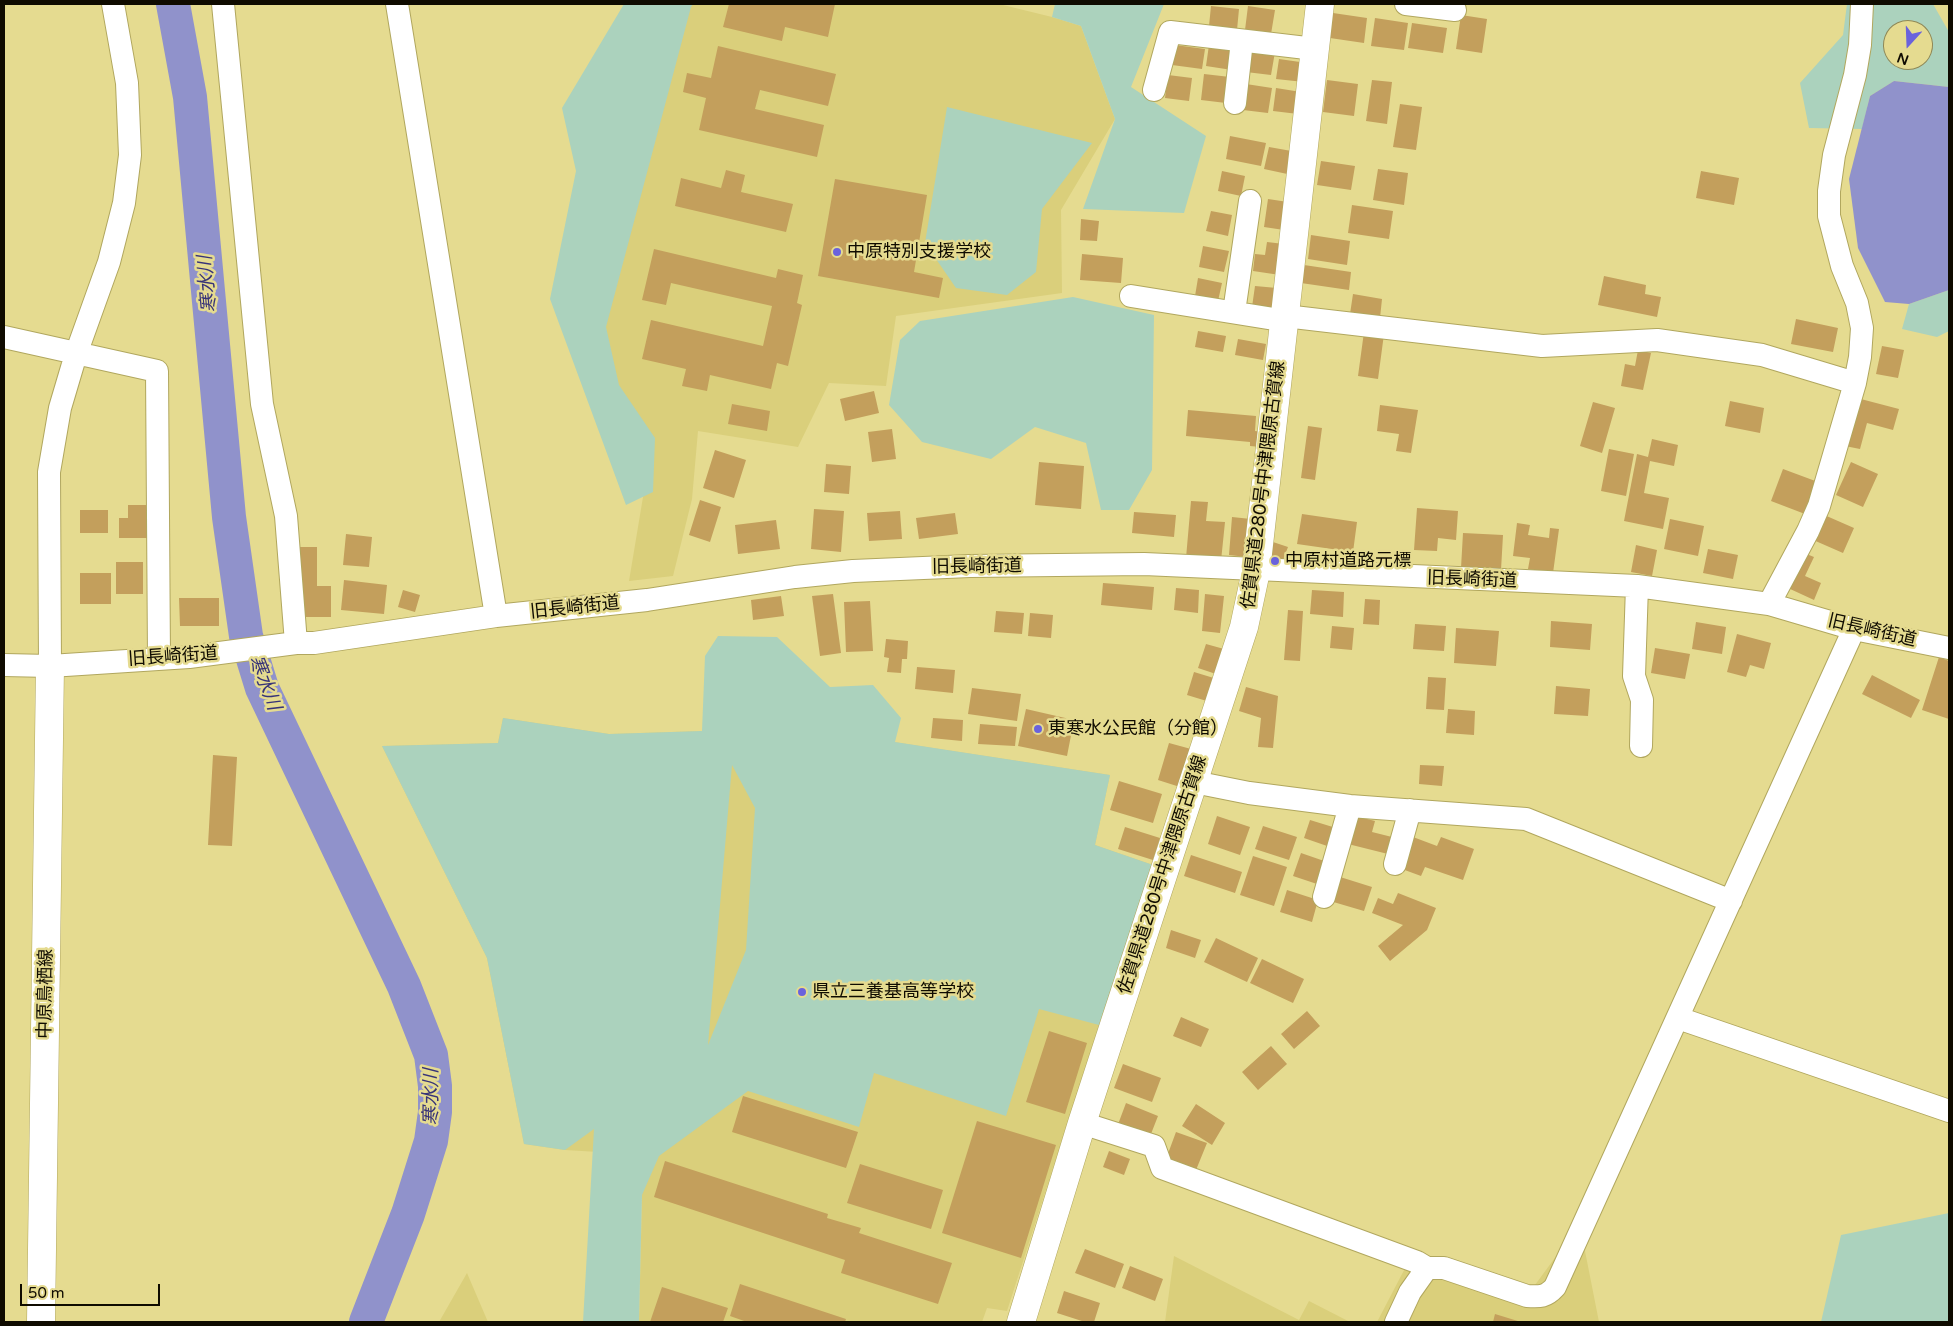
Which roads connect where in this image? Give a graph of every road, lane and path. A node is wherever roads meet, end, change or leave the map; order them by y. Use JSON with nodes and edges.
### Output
{"nodes":[{"id":1,"x":113,"y":4,"type":"edge"},
{"id":2,"x":223,"y":4,"type":"edge"},
{"id":3,"x":397,"y":4,"type":"edge"},
{"id":4,"x":1320,"y":4,"type":"edge"},
{"id":5,"x":1406,"y":4,"type":"edge"},
{"id":6,"x":1862,"y":4,"type":"edge"},
{"id":7,"x":1455,"y":10,"type":"dead end"},
{"id":8,"x":1242,"y":41,"type":"junction"},
{"id":9,"x":1315,"y":49,"type":"junction"},
{"id":10,"x":1154,"y":90,"type":"dead end"},
{"id":11,"x":1235,"y":104,"type":"dead end"},
{"id":12,"x":1250,"y":201,"type":"dead end"},
{"id":13,"x":1131,"y":296,"type":"dead end"},
{"id":14,"x":1234,"y":312,"type":"junction"},
{"id":15,"x":1285,"y":316,"type":"junction"},
{"id":16,"x":4,"y":338,"type":"edge"},
{"id":17,"x":76,"y":354,"type":"junction"},
{"id":18,"x":1855,"y":382,"type":"junction"},
{"id":19,"x":1256,"y":571,"type":"junction"},
{"id":20,"x":1637,"y":586,"type":"junction"},
{"id":21,"x":1769,"y":604,"type":"junction"},
{"id":22,"x":496,"y":616,"type":"junction"},
{"id":23,"x":1854,"y":629,"type":"junction"},
{"id":24,"x":296,"y":644,"type":"junction"},
{"id":25,"x":1949,"y":648,"type":"edge"},
{"id":26,"x":159,"y":658,"type":"junction"},
{"id":27,"x":4,"y":665,"type":"edge"},
{"id":28,"x":50,"y":666,"type":"junction"},
{"id":29,"x":1641,"y":746,"type":"dead end"},
{"id":30,"x":1194,"y":782,"type":"junction"},
{"id":31,"x":1350,"y":806,"type":"junction"},
{"id":32,"x":1410,"y":810,"type":"junction"},
{"id":33,"x":1395,"y":864,"type":"dead end"},
{"id":34,"x":1324,"y":897,"type":"dead end"},
{"id":35,"x":1731,"y":901,"type":"junction"},
{"id":36,"x":1678,"y":1018,"type":"junction"},
{"id":37,"x":1949,"y":1111,"type":"edge"},
{"id":38,"x":1082,"y":1123,"type":"junction"},
{"id":39,"x":1427,"y":1268,"type":"junction"},
{"id":40,"x":41,"y":1322,"type":"edge"},
{"id":41,"x":1021,"y":1322,"type":"edge"},
{"id":42,"x":1396,"y":1322,"type":"edge"}],
"edges":[{"from":1,"to":17,"type":"street"},
{"from":2,"to":24,"type":"street"},
{"from":3,"to":22,"type":"street"},
{"from":4,"to":9,"type":"main road","name":"佐賀県道280号中津隈原古賀線"},
{"from":5,"to":7,"type":"street"},
{"from":6,"to":18,"type":"street"},
{"from":8,"to":9,"type":"street"},
{"from":8,"to":10,"type":"street"},
{"from":8,"to":11,"type":"street"},
{"from":9,"to":15,"type":"main road","name":"佐賀県道280号中津隈原古賀線"},
{"from":12,"to":14,"type":"street"},
{"from":13,"to":14,"type":"street"},
{"from":14,"to":15,"type":"street"},
{"from":15,"to":18,"type":"street"},
{"from":15,"to":19,"type":"main road","name":"佐賀県道280号中津隈原古賀線"},
{"from":16,"to":17,"type":"street"},
{"from":17,"to":26,"type":"street"},
{"from":17,"to":28,"type":"street"},
{"from":18,"to":21,"type":"street"},
{"from":19,"to":20,"type":"street","name":"旧長崎街道"},
{"from":19,"to":22,"type":"street","name":"旧長崎街道"},
{"from":19,"to":30,"type":"main road","name":"佐賀県道280号中津隈原古賀線"},
{"from":20,"to":21,"type":"street","name":"旧長崎街道"},
{"from":20,"to":29,"type":"street"},
{"from":21,"to":23,"type":"street","name":"旧長崎街道"},
{"from":22,"to":24,"type":"street","name":"旧長崎街道"},
{"from":23,"to":25,"type":"street","name":"旧長崎街道"},
{"from":23,"to":35,"type":"street"},
{"from":24,"to":26,"type":"street","name":"旧長崎街道"},
{"from":26,"to":28,"type":"street","name":"旧長崎街道"},
{"from":27,"to":28,"type":"street","name":"旧長崎街道"},
{"from":28,"to":40,"type":"main road","name":"中原鳥栖線"},
{"from":30,"to":31,"type":"street"},
{"from":30,"to":38,"type":"main road","name":"佐賀県道280号中津隈原古賀線"},
{"from":31,"to":32,"type":"street"},
{"from":31,"to":34,"type":"street"},
{"from":32,"to":33,"type":"street"},
{"from":32,"to":35,"type":"street"},
{"from":35,"to":36,"type":"street"},
{"from":36,"to":37,"type":"street"},
{"from":36,"to":39,"type":"street"},
{"from":38,"to":39,"type":"street"},
{"from":38,"to":41,"type":"main road","name":"佐賀県道280号中津隈原古賀線"},
{"from":39,"to":42,"type":"street"}]}
